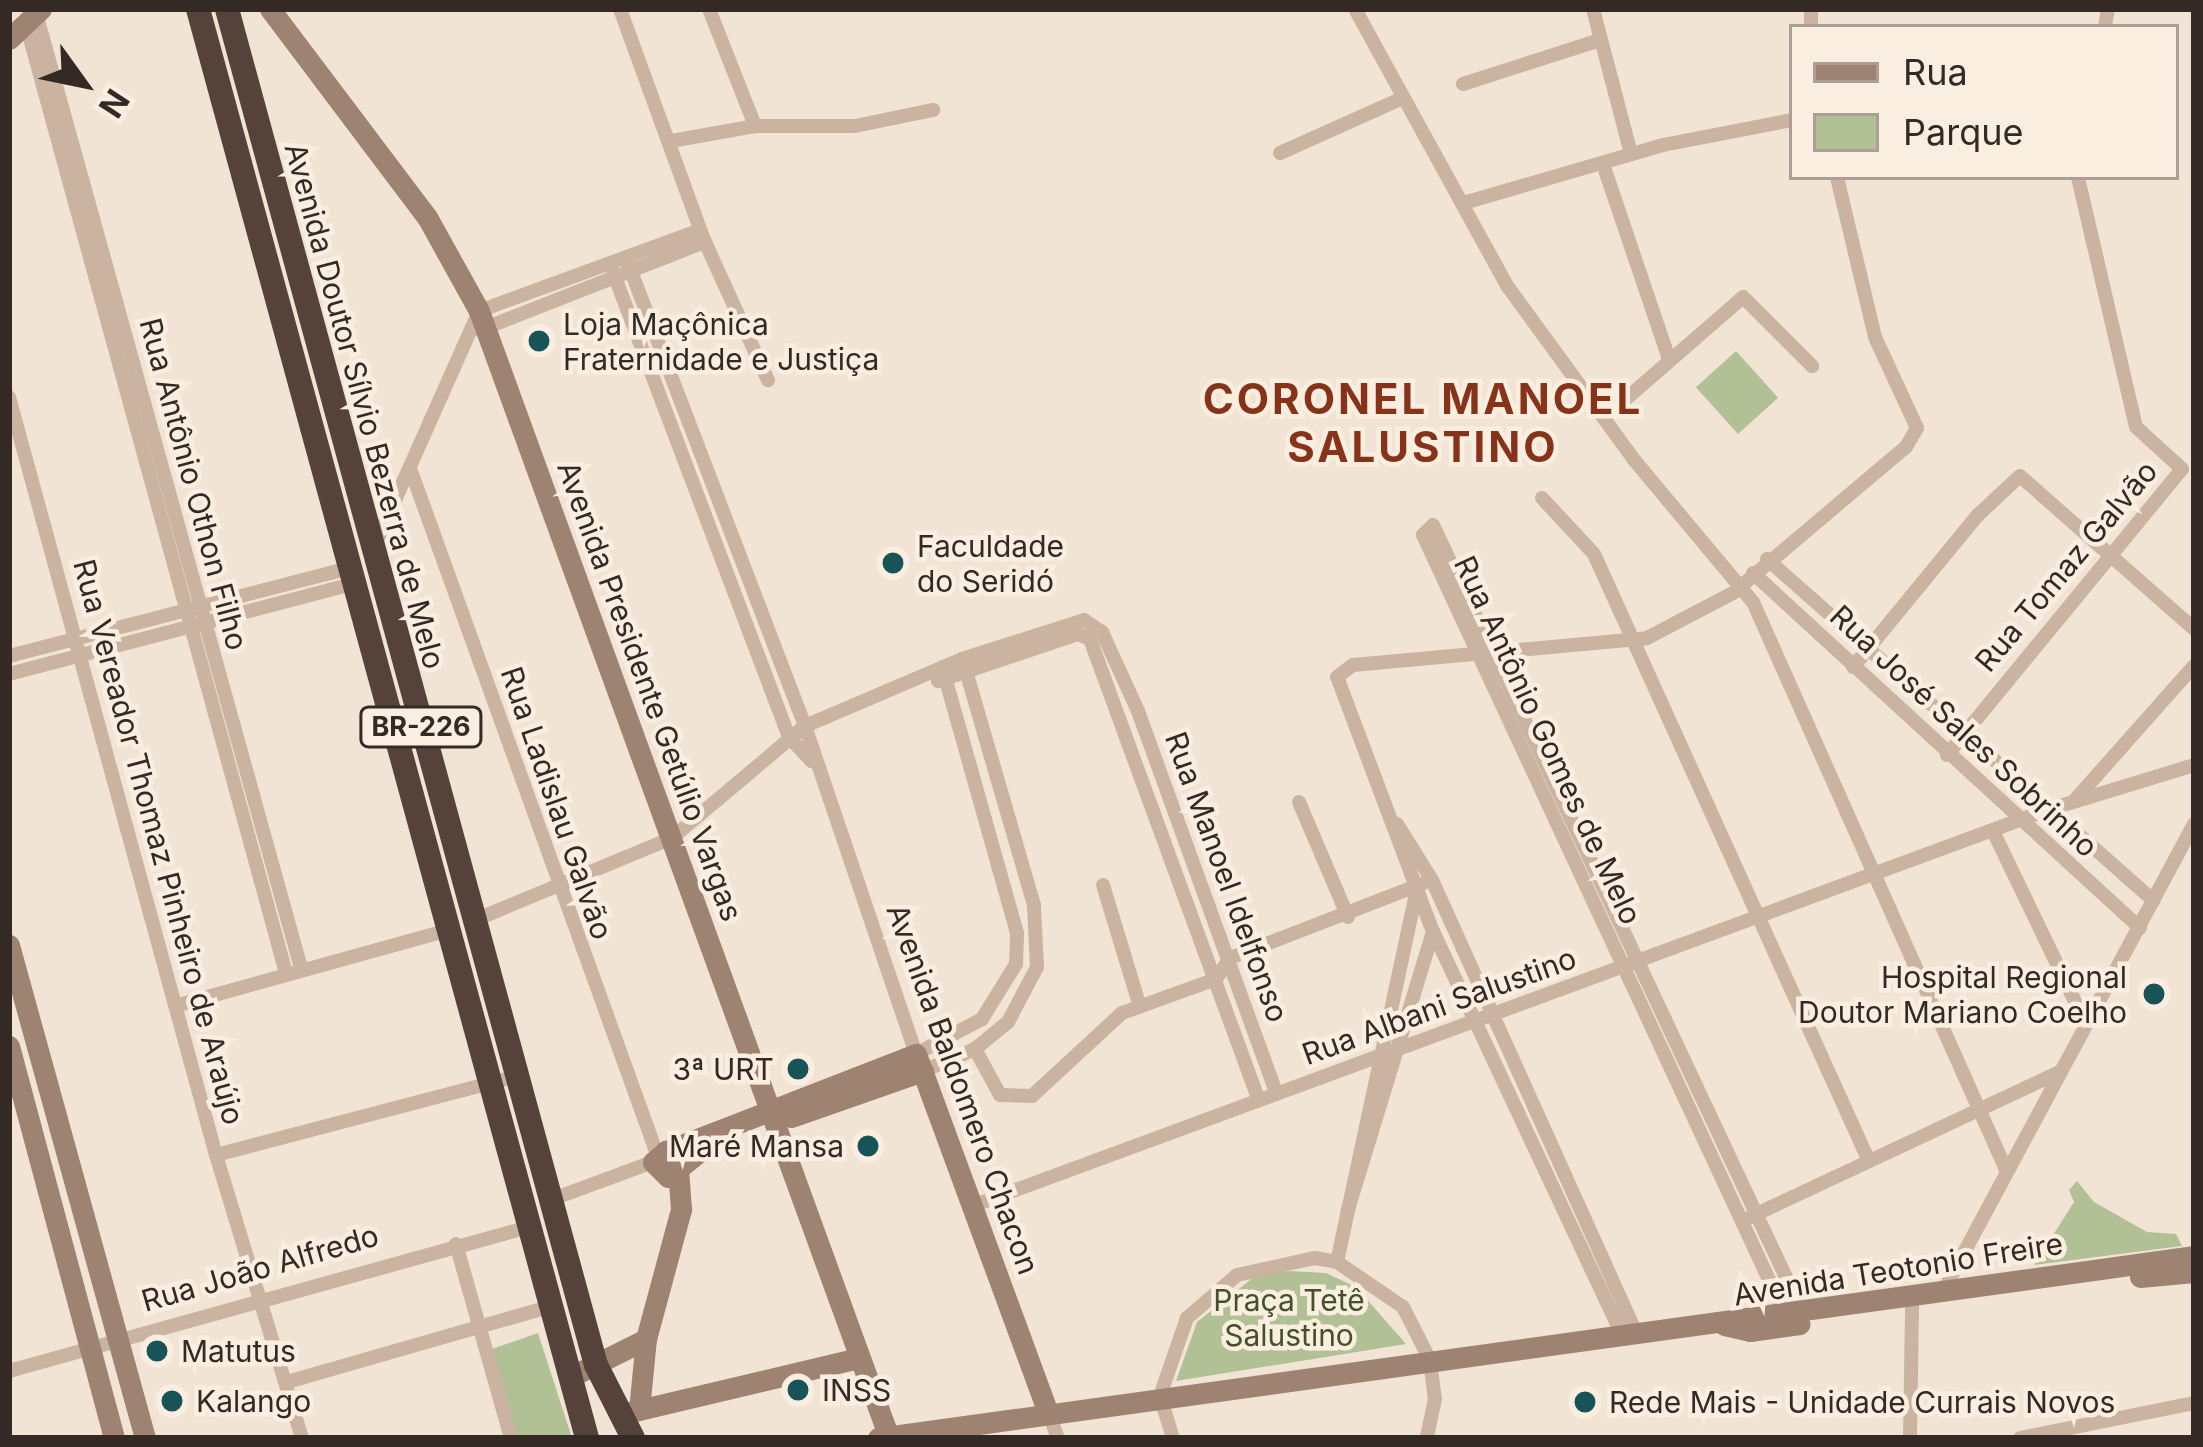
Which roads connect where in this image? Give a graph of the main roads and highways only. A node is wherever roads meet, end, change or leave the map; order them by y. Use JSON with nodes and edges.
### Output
{"nodes":[{"id":1,"x":198,"y":9,"type":"edge"},
{"id":2,"x":226,"y":9,"type":"edge"},
{"id":3,"x":270,"y":9,"type":"edge"},
{"id":4,"x":9,"y":945,"type":"edge"},
{"id":5,"x":13,"y":978,"type":"edge"},
{"id":6,"x":9,"y":1042,"type":"edge"},
{"id":7,"x":773,"y":1116,"type":"junction"},
{"id":8,"x":2194,"y":1256,"type":"edge"},
{"id":9,"x":2194,"y":1272,"type":"edge"},
{"id":10,"x":1724,"y":1325,"type":"junction"},
{"id":11,"x":646,"y":1339,"type":"junction"},
{"id":12,"x":860,"y":1358,"type":"junction"},
{"id":13,"x":596,"y":1365,"type":"junction"},
{"id":14,"x":572,"y":1376,"type":"junction"},
{"id":15,"x":1048,"y":1412,"type":"junction"},
{"id":16,"x":631,"y":1421,"type":"edge"},
{"id":17,"x":974,"y":1430,"type":"edge"},
{"id":18,"x":885,"y":1437,"type":"edge"},
{"id":19,"x":114,"y":1438,"type":"edge"},
{"id":20,"x":145,"y":1438,"type":"edge"},
{"id":21,"x":587,"y":1438,"type":"edge"}],
"edges":[{"from":1,"to":14,"type":"highway","name":"Avenida Doutor Sílvio Bezerra de Melo","number":"BR-226"},
{"from":2,"to":13,"type":"highway","name":"Avenida Doutor Sílvio Bezerra de Melo","number":"BR-226"},
{"from":3,"to":7,"type":"main road","name":"Avenida Presidente Getúlio Vargas"},
{"from":4,"to":5,"type":"main road"},
{"from":5,"to":20,"type":"main road"},
{"from":6,"to":19,"type":"main road"},
{"from":7,"to":11,"type":"main road"},
{"from":7,"to":12,"type":"main road","name":"Avenida Presidente Getúlio Vargas"},
{"from":7,"to":15,"type":"main road","name":"Avenida Baldomero Chacon"},
{"from":8,"to":10,"type":"main road","name":"Avenida Teotonio Freire"},
{"from":9,"to":10,"type":"main road","name":"Avenida Teotonio Freire"},
{"from":10,"to":15,"type":"main road"},
{"from":11,"to":13,"type":"main road"},
{"from":11,"to":16,"type":"main road"},
{"from":12,"to":16,"type":"main road"},
{"from":12,"to":18,"type":"main road","name":"Avenida Presidente Getúlio Vargas"},
{"from":13,"to":14,"type":"main road"},
{"from":13,"to":16,"type":"highway","name":"Avenida Doutor Sílvio Bezerra de Melo","number":"BR-226"},
{"from":14,"to":21,"type":"highway","name":"Avenida Doutor Sílvio Bezerra de Melo","number":"BR-226"},
{"from":15,"to":17,"type":"main road"},
{"from":17,"to":18,"type":"main road"}]}
